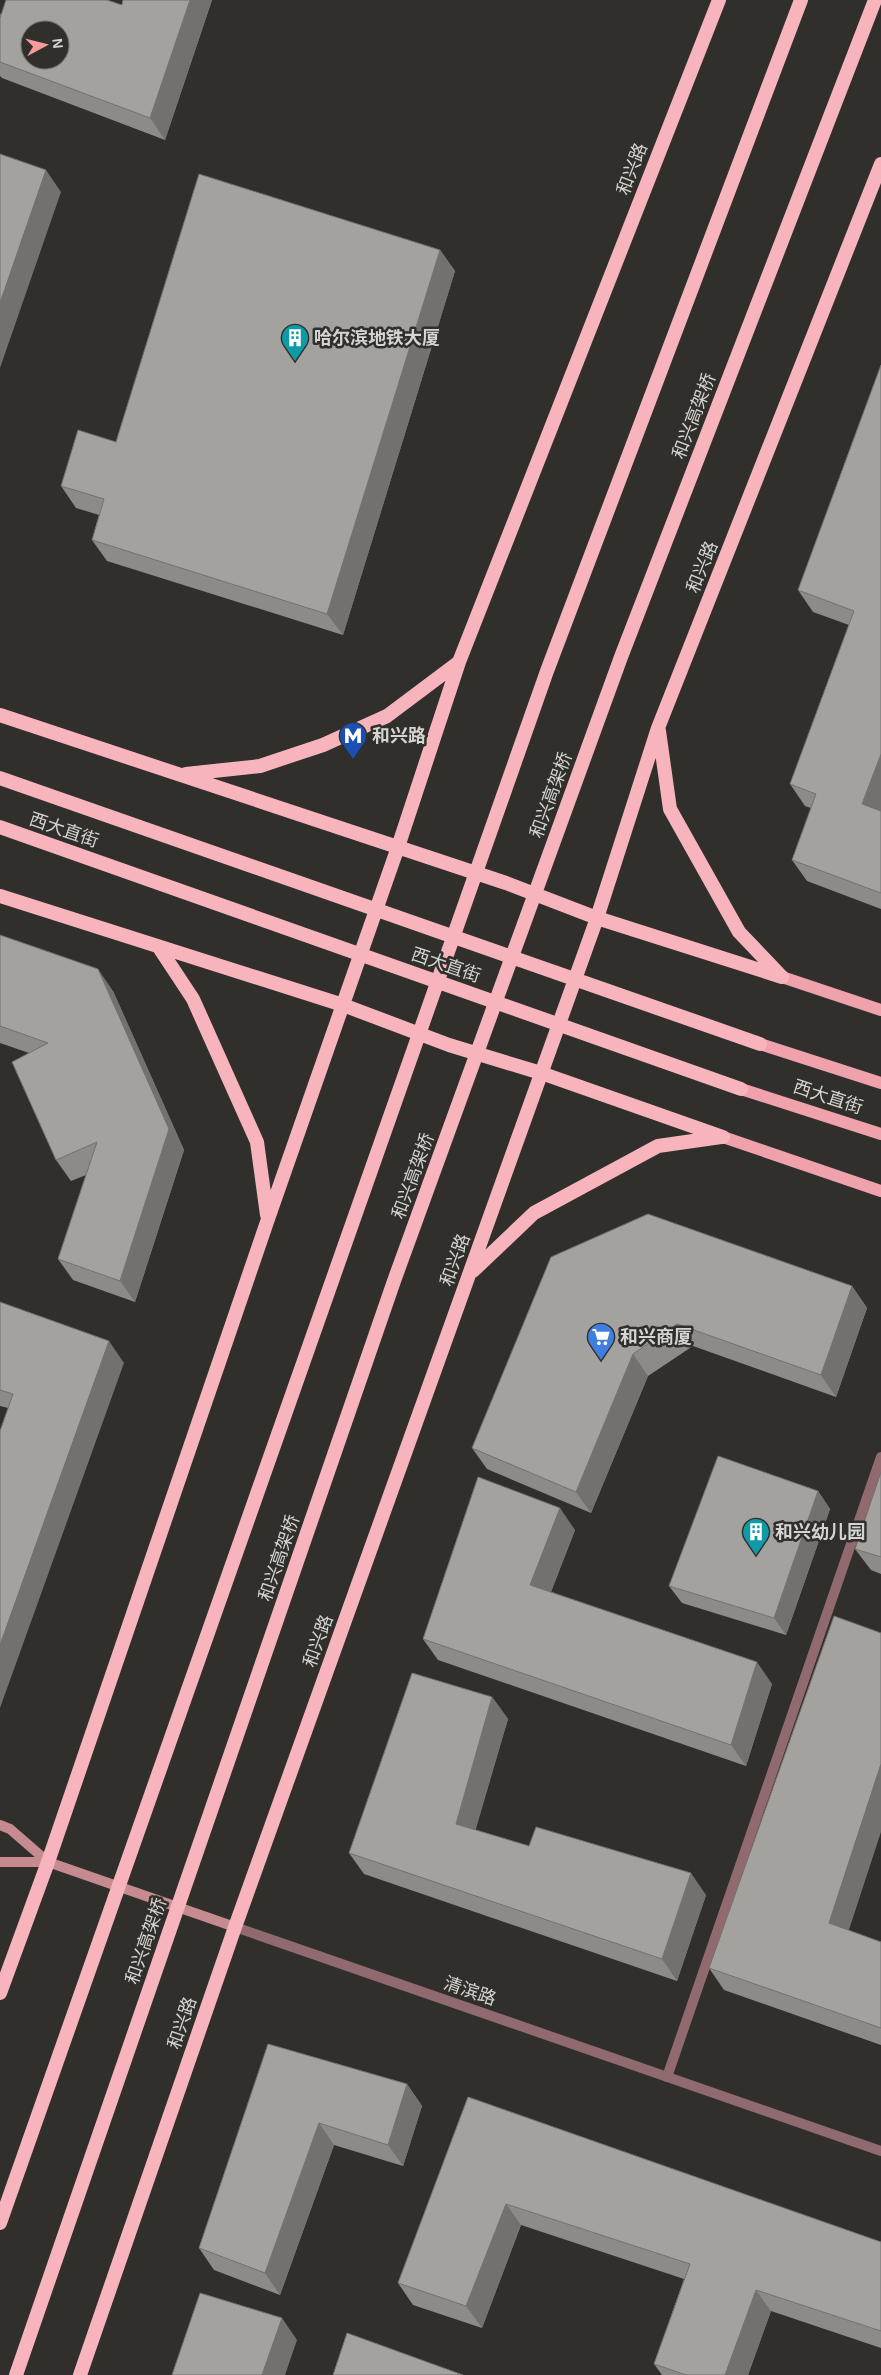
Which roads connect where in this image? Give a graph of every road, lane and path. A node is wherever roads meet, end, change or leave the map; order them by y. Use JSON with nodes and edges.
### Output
{"nodes":[{"id":1,"x":719,"y":0,"type":"edge"},
{"id":2,"x":800,"y":0,"type":"edge"},
{"id":3,"x":874,"y":0,"type":"edge"},
{"id":4,"x":881,"y":164,"type":"edge"},
{"id":5,"x":459,"y":662,"type":"junction"},
{"id":6,"x":0,"y":715,"type":"edge"},
{"id":7,"x":658,"y":728,"type":"junction"},
{"id":8,"x":181,"y":775,"type":"junction"},
{"id":9,"x":0,"y":778,"type":"edge"},
{"id":10,"x":0,"y":827,"type":"edge"},
{"id":11,"x":398,"y":847,"type":"junction"},
{"id":12,"x":0,"y":896,"type":"edge"},
{"id":13,"x":597,"y":918,"type":"junction"},
{"id":14,"x":158,"y":946,"type":"junction"},
{"id":15,"x":782,"y":977,"type":"junction"},
{"id":16,"x":343,"y":1005,"type":"junction"},
{"id":17,"x":881,"y":1010,"type":"edge"},
{"id":18,"x":760,"y":1044,"type":"joint"},
{"id":19,"x":541,"y":1073,"type":"junction"},
{"id":20,"x":881,"y":1083,"type":"edge"},
{"id":21,"x":742,"y":1089,"type":"joint"},
{"id":22,"x":881,"y":1134,"type":"edge"},
{"id":23,"x":724,"y":1137,"type":"junction"},
{"id":24,"x":881,"y":1191,"type":"edge"},
{"id":25,"x":268,"y":1219,"type":"junction"},
{"id":26,"x":471,"y":1273,"type":"junction"},
{"id":27,"x":881,"y":1457,"type":"edge"},
{"id":28,"x":0,"y":1825,"type":"edge"},
{"id":29,"x":0,"y":1862,"type":"edge"},
{"id":30,"x":48,"y":1862,"type":"junction"},
{"id":31,"x":235,"y":1927,"type":"junction"},
{"id":32,"x":0,"y":1993,"type":"edge"},
{"id":33,"x":667,"y":2076,"type":"junction"},
{"id":34,"x":881,"y":2151,"type":"edge"},
{"id":35,"x":0,"y":2223,"type":"edge"},
{"id":36,"x":16,"y":2375,"type":"edge"},
{"id":37,"x":80,"y":2375,"type":"edge"}],
"edges":[{"from":1,"to":5,"type":"highway","name":"和兴路"},
{"from":2,"to":35,"type":"highway"},
{"from":3,"to":36,"type":"highway","name":"和兴高架桥"},
{"from":4,"to":7,"type":"highway","name":"和兴路"},
{"from":5,"to":8,"type":"highway"},
{"from":5,"to":11,"type":"highway","name":"和兴路"},
{"from":6,"to":8,"type":"highway"},
{"from":7,"to":13,"type":"highway","name":"和兴路"},
{"from":7,"to":15,"type":"highway"},
{"from":8,"to":11,"type":"highway"},
{"from":9,"to":18,"type":"highway","name":"西大直街"},
{"from":10,"to":21,"type":"highway","name":"西大直街"},
{"from":11,"to":13,"type":"highway"},
{"from":11,"to":16,"type":"highway","name":"和兴路"},
{"from":12,"to":14,"type":"highway"},
{"from":13,"to":15,"type":"highway"},
{"from":13,"to":19,"type":"highway","name":"和兴路"},
{"from":14,"to":16,"type":"highway"},
{"from":14,"to":25,"type":"highway"},
{"from":15,"to":17,"type":"main road"},
{"from":16,"to":19,"type":"highway"},
{"from":16,"to":25,"type":"highway","name":"和兴路"},
{"from":18,"to":20,"type":"main road","name":"西大直街"},
{"from":19,"to":23,"type":"highway"},
{"from":19,"to":26,"type":"highway","name":"和兴路"},
{"from":21,"to":22,"type":"main road","name":"西大直街"},
{"from":23,"to":24,"type":"main road"},
{"from":23,"to":26,"type":"highway"},
{"from":25,"to":30,"type":"highway","name":"和兴路"},
{"from":26,"to":31,"type":"highway","name":"和兴路"},
{"from":27,"to":33,"type":"street"},
{"from":28,"to":30,"type":"main road","name":"清滨路"},
{"from":29,"to":30,"type":"main road","name":"清滨路"},
{"from":30,"to":31,"type":"main road","name":"清滨路"},
{"from":30,"to":32,"type":"highway","name":"和兴路"},
{"from":31,"to":33,"type":"street","name":"清滨路"},
{"from":31,"to":37,"type":"highway","name":"和兴路"},
{"from":33,"to":34,"type":"street","name":"清滨路"}]}
